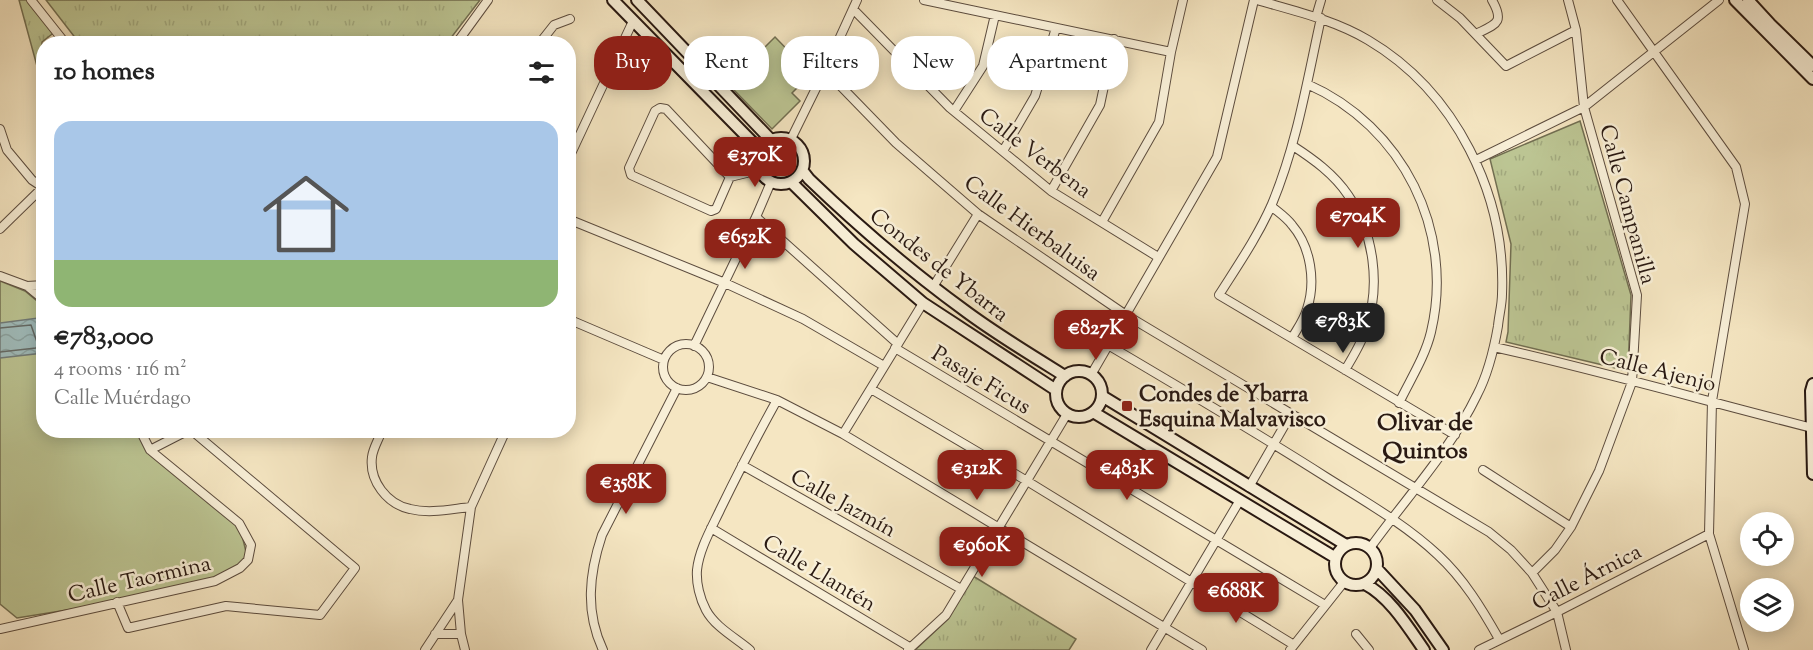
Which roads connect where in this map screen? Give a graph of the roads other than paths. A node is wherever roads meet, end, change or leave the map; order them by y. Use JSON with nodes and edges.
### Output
{"nodes":[{"id":1,"x":31,"y":0,"type":"edge"},
{"id":2,"x":488,"y":0,"type":"edge"},
{"id":3,"x":613,"y":0,"type":"edge"},
{"id":4,"x":636,"y":0,"type":"edge"},
{"id":5,"x":857,"y":0,"type":"edge"},
{"id":6,"x":924,"y":0,"type":"edge"},
{"id":7,"x":1183,"y":0,"type":"edge"},
{"id":8,"x":1256,"y":0,"type":"edge"},
{"id":9,"x":1321,"y":0,"type":"edge"},
{"id":10,"x":1437,"y":0,"type":"edge"},
{"id":11,"x":1492,"y":0,"type":"edge"},
{"id":12,"x":1568,"y":0,"type":"edge"},
{"id":13,"x":1617,"y":0,"type":"edge"},
{"id":14,"x":1719,"y":0,"type":"edge"},
{"id":15,"x":1735,"y":0,"type":"edge"},
{"id":16,"x":1748,"y":0,"type":"edge"},
{"id":17,"x":852,"y":9,"type":"junction"},
{"id":18,"x":995,"y":15,"type":"junction"},
{"id":19,"x":1318,"y":17,"type":"junction"},
{"id":20,"x":570,"y":19,"type":"dead end"},
{"id":21,"x":633,"y":21,"type":"junction"},
{"id":22,"x":1056,"y":28,"type":"junction"},
{"id":23,"x":1576,"y":30,"type":"junction"},
{"id":24,"x":1476,"y":33,"type":"junction"},
{"id":25,"x":60,"y":36,"type":"edge"},
{"id":26,"x":462,"y":36,"type":"edge"},
{"id":27,"x":545,"y":36,"type":"edge"},
{"id":28,"x":840,"y":36,"type":"edge"},
{"id":29,"x":1098,"y":36,"type":"edge"},
{"id":30,"x":1128,"y":42,"type":"edge"},
{"id":31,"x":1171,"y":52,"type":"junction"},
{"id":32,"x":1653,"y":52,"type":"junction"},
{"id":33,"x":1813,"y":66,"type":"edge"},
{"id":34,"x":1813,"y":79,"type":"edge"},
{"id":35,"x":1307,"y":84,"type":"junction"},
{"id":36,"x":815,"y":90,"type":"edge"},
{"id":37,"x":845,"y":90,"type":"edge"},
{"id":38,"x":1103,"y":90,"type":"edge"},
{"id":39,"x":1584,"y":107,"type":"junction"},
{"id":40,"x":954,"y":111,"type":"junction"},
{"id":41,"x":0,"y":129,"type":"edge"},
{"id":42,"x":576,"y":135,"type":"edge"},
{"id":43,"x":771,"y":140,"type":"junction"},
{"id":44,"x":793,"y":141,"type":"junction"},
{"id":45,"x":1293,"y":146,"type":"junction"},
{"id":46,"x":759,"y":152,"type":"junction"},
{"id":47,"x":1003,"y":152,"type":"junction"},
{"id":48,"x":1476,"y":160,"type":"junction"},
{"id":49,"x":759,"y":170,"type":"junction"},
{"id":50,"x":802,"y":170,"type":"junction"},
{"id":51,"x":730,"y":177,"type":"junction"},
{"id":52,"x":771,"y":182,"type":"junction"},
{"id":53,"x":791,"y":182,"type":"junction"},
{"id":54,"x":36,"y":183,"type":"edge"},
{"id":55,"x":1051,"y":191,"type":"junction"},
{"id":56,"x":36,"y":195,"type":"edge"},
{"id":57,"x":1270,"y":206,"type":"junction"},
{"id":58,"x":978,"y":214,"type":"junction"},
{"id":59,"x":756,"y":217,"type":"junction"},
{"id":60,"x":576,"y":222,"type":"edge"},
{"id":61,"x":1102,"y":222,"type":"junction"},
{"id":62,"x":0,"y":229,"type":"edge"},
{"id":63,"x":1158,"y":257,"type":"junction"},
{"id":64,"x":0,"y":276,"type":"edge"},
{"id":65,"x":725,"y":283,"type":"junction"},
{"id":66,"x":36,"y":285,"type":"edge"},
{"id":67,"x":27,"y":286,"type":"junction"},
{"id":68,"x":933,"y":287,"type":"junction"},
{"id":69,"x":36,"y":293,"type":"edge"},
{"id":70,"x":923,"y":303,"type":"junction"},
{"id":71,"x":1126,"y":315,"type":"junction"},
{"id":72,"x":576,"y":322,"type":"edge"},
{"id":73,"x":1292,"y":338,"type":"junction"},
{"id":74,"x":1108,"y":345,"type":"junction"},
{"id":75,"x":694,"y":346,"type":"junction"},
{"id":76,"x":897,"y":346,"type":"junction"},
{"id":77,"x":1494,"y":347,"type":"junction"},
{"id":78,"x":664,"y":360,"type":"junction"},
{"id":79,"x":884,"y":366,"type":"junction"},
{"id":80,"x":1345,"y":370,"type":"junction"},
{"id":81,"x":1091,"y":375,"type":"junction"},
{"id":82,"x":1065,"y":376,"type":"junction"},
{"id":83,"x":707,"y":377,"type":"junction"},
{"id":84,"x":1632,"y":382,"type":"junction"},
{"id":85,"x":1813,"y":384,"type":"edge"},
{"id":86,"x":676,"y":388,"type":"junction"},
{"id":87,"x":871,"y":389,"type":"junction"},
{"id":88,"x":1056,"y":390,"type":"junction"},
{"id":89,"x":1102,"y":396,"type":"junction"},
{"id":90,"x":777,"y":400,"type":"junction"},
{"id":91,"x":1712,"y":401,"type":"junction"},
{"id":92,"x":1399,"y":403,"type":"junction"},
{"id":93,"x":1093,"y":412,"type":"junction"},
{"id":94,"x":1067,"y":414,"type":"junction"},
{"id":95,"x":1291,"y":414,"type":"junction"},
{"id":96,"x":1812,"y":428,"type":"edge"},
{"id":97,"x":843,"y":434,"type":"junction"},
{"id":98,"x":1455,"y":435,"type":"junction"},
{"id":99,"x":144,"y":438,"type":"edge"},
{"id":100,"x":174,"y":438,"type":"edge"},
{"id":101,"x":200,"y":438,"type":"edge"},
{"id":102,"x":379,"y":438,"type":"edge"},
{"id":103,"x":502,"y":438,"type":"edge"},
{"id":104,"x":1051,"y":441,"type":"junction"},
{"id":105,"x":1274,"y":444,"type":"junction"},
{"id":106,"x":150,"y":450,"type":"junction"},
{"id":107,"x":742,"y":465,"type":"junction"},
{"id":108,"x":1483,"y":470,"type":"dead end"},
{"id":109,"x":1813,"y":474,"type":"edge"},
{"id":110,"x":1026,"y":481,"type":"junction"},
{"id":111,"x":1249,"y":487,"type":"junction"},
{"id":112,"x":1415,"y":488,"type":"junction"},
{"id":113,"x":1240,"y":500,"type":"junction"},
{"id":114,"x":471,"y":507,"type":"junction"},
{"id":115,"x":1392,"y":518,"type":"junction"},
{"id":116,"x":1571,"y":527,"type":"junction"},
{"id":117,"x":711,"y":528,"type":"junction"},
{"id":118,"x":998,"y":528,"type":"junction"},
{"id":119,"x":1708,"y":534,"type":"junction"},
{"id":120,"x":1216,"y":540,"type":"junction"},
{"id":121,"x":1346,"y":545,"type":"junction"},
{"id":122,"x":1370,"y":548,"type":"junction"},
{"id":123,"x":1336,"y":558,"type":"junction"},
{"id":124,"x":1377,"y":569,"type":"junction"},
{"id":125,"x":1532,"y":573,"type":"junction"},
{"id":126,"x":1191,"y":582,"type":"junction"},
{"id":127,"x":1344,"y":582,"type":"junction"},
{"id":128,"x":1365,"y":584,"type":"junction"},
{"id":129,"x":961,"y":589,"type":"junction"},
{"id":130,"x":458,"y":600,"type":"junction"},
{"id":131,"x":117,"y":602,"type":"junction"},
{"id":132,"x":1325,"y":605,"type":"junction"},
{"id":133,"x":1557,"y":612,"type":"junction"},
{"id":134,"x":1164,"y":627,"type":"junction"},
{"id":135,"x":0,"y":629,"type":"edge"},
{"id":136,"x":435,"y":634,"type":"junction"},
{"id":137,"x":461,"y":634,"type":"junction"},
{"id":138,"x":1356,"y":634,"type":"dead end"},
{"id":139,"x":1499,"y":639,"type":"junction"},
{"id":140,"x":1292,"y":647,"type":"edge"},
{"id":141,"x":909,"y":649,"type":"edge"},
{"id":142,"x":425,"y":650,"type":"edge"},
{"id":143,"x":465,"y":650,"type":"edge"},
{"id":144,"x":603,"y":650,"type":"edge"},
{"id":145,"x":750,"y":650,"type":"edge"},
{"id":146,"x":1151,"y":650,"type":"edge"},
{"id":147,"x":1202,"y":650,"type":"edge"},
{"id":148,"x":1369,"y":650,"type":"edge"},
{"id":149,"x":1424,"y":650,"type":"edge"},
{"id":150,"x":1443,"y":650,"type":"edge"},
{"id":151,"x":1479,"y":650,"type":"edge"},
{"id":152,"x":1566,"y":650,"type":"edge"},
{"id":153,"x":1744,"y":650,"type":"edge"}],
"edges":[{"from":1,"to":25,"type":"street"},
{"from":2,"to":26,"type":"street"},
{"from":3,"to":21,"type":"main road"},
{"from":4,"to":43,"type":"main road"},
{"from":5,"to":17,"type":"street"},
{"from":6,"to":18,"type":"street"},
{"from":7,"to":31,"type":"street"},
{"from":8,"to":19,"type":"street"},
{"from":8,"to":63,"type":"street"},
{"from":9,"to":19,"type":"street"},
{"from":10,"to":24,"type":"street"},
{"from":11,"to":24,"type":"street"},
{"from":12,"to":23,"type":"street","name":"Calle Campanilla"},
{"from":13,"to":32,"type":"street"},
{"from":14,"to":32,"type":"street"},
{"from":15,"to":34,"type":"main road"},
{"from":16,"to":33,"type":"main road"},
{"from":17,"to":28,"type":"street"},
{"from":17,"to":40,"type":"street","name":"Calle Verbena"},
{"from":18,"to":22,"type":"street"},
{"from":18,"to":40,"type":"street"},
{"from":19,"to":35,"type":"street"},
{"from":19,"to":48,"type":"street"},
{"from":20,"to":27,"type":"street"},
{"from":21,"to":42,"type":"street"},
{"from":21,"to":46,"type":"main road"},
{"from":22,"to":29,"type":"street"},
{"from":22,"to":47,"type":"street"},
{"from":23,"to":24,"type":"street"},
{"from":23,"to":39,"type":"street","name":"Calle Campanilla"},
{"from":30,"to":31,"type":"street"},
{"from":31,"to":61,"type":"street"},
{"from":32,"to":39,"type":"street"},
{"from":32,"to":91,"type":"street"},
{"from":35,"to":45,"type":"street"},
{"from":35,"to":92,"type":"street"},
{"from":36,"to":44,"type":"street"},
{"from":37,"to":58,"type":"street","name":"Calle Hierbaluisa"},
{"from":38,"to":55,"type":"street"},
{"from":39,"to":48,"type":"street"},
{"from":39,"to":84,"type":"street","name":"Calle Campanilla"},
{"from":40,"to":47,"type":"street","name":"Calle Verbena"},
{"from":41,"to":54,"type":"street"},
{"from":43,"to":44,"type":"main road"},
{"from":43,"to":46,"type":"main road"},
{"from":44,"to":50,"type":"main road"},
{"from":45,"to":57,"type":"street"},
{"from":45,"to":80,"type":"street"},
{"from":46,"to":49,"type":"main road"},
{"from":47,"to":55,"type":"street","name":"Calle Verbena"},
{"from":48,"to":77,"type":"street"},
{"from":49,"to":51,"type":"street"},
{"from":49,"to":52,"type":"main road"},
{"from":50,"to":53,"type":"main road"},
{"from":50,"to":68,"type":"main road","name":"Condes de Ybarra"},
{"from":51,"to":51,"type":"street"},
{"from":52,"to":53,"type":"main road"},
{"from":52,"to":59,"type":"street"},
{"from":53,"to":70,"type":"main road","name":"Condes de Ybarra"},
{"from":55,"to":61,"type":"street","name":"Calle Verbena"},
{"from":56,"to":62,"type":"street"},
{"from":57,"to":73,"type":"street"},
{"from":57,"to":73,"type":"street"},
{"from":58,"to":68,"type":"street"},
{"from":58,"to":71,"type":"street","name":"Calle Hierbaluisa"},
{"from":59,"to":65,"type":"street"},
{"from":59,"to":76,"type":"street","name":"Pasaje Ficus"},
{"from":60,"to":65,"type":"street"},
{"from":61,"to":63,"type":"street","name":"Calle Verbena"},
{"from":63,"to":71,"type":"street"},
{"from":64,"to":67,"type":"street"},
{"from":65,"to":75,"type":"street"},
{"from":65,"to":79,"type":"street"},
{"from":66,"to":67,"type":"street"},
{"from":67,"to":69,"type":"street"},
{"from":68,"to":82,"type":"main road","name":"Condes de Ybarra"},
{"from":70,"to":76,"type":"street"},
{"from":70,"to":88,"type":"main road","name":"Condes de Ybarra"},
{"from":71,"to":74,"type":"street"},
{"from":71,"to":95,"type":"street","name":"Calle Hierbaluisa"},
{"from":72,"to":78,"type":"street"},
{"from":73,"to":80,"type":"street"},
{"from":74,"to":81,"type":"street"},
{"from":74,"to":105,"type":"street"},
{"from":75,"to":78,"type":"street"},
{"from":75,"to":83,"type":"street"},
{"from":76,"to":79,"type":"street"},
{"from":76,"to":104,"type":"street","name":"Pasaje Ficus"},
{"from":77,"to":84,"type":"street","name":"Calle Ajenjo"},
{"from":77,"to":98,"type":"street"},
{"from":78,"to":86,"type":"street"},
{"from":79,"to":87,"type":"street"},
{"from":80,"to":92,"type":"street"},
{"from":81,"to":82,"type":"main road"},
{"from":81,"to":89,"type":"main road"},
{"from":82,"to":88,"type":"main road"},
{"from":83,"to":86,"type":"street"},
{"from":83,"to":90,"type":"street"},
{"from":84,"to":91,"type":"street","name":"Calle Ajenjo"},
{"from":84,"to":116,"type":"street","name":"Calle Campanilla"},
{"from":85,"to":96,"type":"main road"},
{"from":86,"to":144,"type":"street"},
{"from":87,"to":97,"type":"street"},
{"from":87,"to":110,"type":"street"},
{"from":88,"to":94,"type":"main road"},
{"from":89,"to":93,"type":"main road"},
{"from":89,"to":111,"type":"main road"},
{"from":90,"to":97,"type":"street"},
{"from":90,"to":107,"type":"street"},
{"from":91,"to":96,"type":"street","name":"Calle Ajenjo"},
{"from":91,"to":119,"type":"street"},
{"from":92,"to":98,"type":"street"},
{"from":93,"to":94,"type":"main road"},
{"from":93,"to":113,"type":"main road"},
{"from":94,"to":104,"type":"street"},
{"from":95,"to":105,"type":"street"},
{"from":95,"to":112,"type":"street","name":"Calle Hierbaluisa"},
{"from":96,"to":109,"type":"main road"},
{"from":97,"to":118,"type":"street"},
{"from":98,"to":112,"type":"street"},
{"from":99,"to":106,"type":"street","name":"Calle Taormina"},
{"from":100,"to":106,"type":"street"},
{"from":101,"to":131,"type":"street"},
{"from":102,"to":114,"type":"street"},
{"from":103,"to":114,"type":"street"},
{"from":104,"to":110,"type":"street"},
{"from":104,"to":120,"type":"street","name":"Pasaje Ficus"},
{"from":105,"to":111,"type":"street"},
{"from":105,"to":115,"type":"street"},
{"from":106,"to":131,"type":"street","name":"Calle Taormina"},
{"from":107,"to":117,"type":"street"},
{"from":107,"to":129,"type":"street","name":"Calle Jazmín"},
{"from":108,"to":116,"type":"street"},
{"from":110,"to":118,"type":"street"},
{"from":110,"to":126,"type":"street"},
{"from":111,"to":121,"type":"main road"},
{"from":112,"to":115,"type":"street"},
{"from":112,"to":125,"type":"street","name":"Calle Hierbaluisa"},
{"from":113,"to":120,"type":"street"},
{"from":113,"to":123,"type":"main road"},
{"from":114,"to":130,"type":"street"},
{"from":115,"to":122,"type":"street"},
{"from":115,"to":139,"type":"street"},
{"from":116,"to":125,"type":"street","name":"Calle Campanilla"},
{"from":117,"to":141,"type":"street","name":"Calle Llantén"},
{"from":117,"to":145,"type":"street"},
{"from":118,"to":129,"type":"street"},
{"from":118,"to":134,"type":"street"},
{"from":119,"to":133,"type":"street","name":"Calle Árnica"},
{"from":119,"to":153,"type":"street"},
{"from":120,"to":126,"type":"street"},
{"from":120,"to":132,"type":"street","name":"Pasaje Ficus"},
{"from":121,"to":122,"type":"main road"},
{"from":121,"to":123,"type":"main road"},
{"from":122,"to":124,"type":"main road"},
{"from":123,"to":127,"type":"main road"},
{"from":124,"to":128,"type":"main road"},
{"from":124,"to":150,"type":"main road"},
{"from":125,"to":133,"type":"street","name":"Calle Hierbaluisa"},
{"from":126,"to":134,"type":"street"},
{"from":126,"to":140,"type":"street"},
{"from":127,"to":128,"type":"main road"},
{"from":127,"to":132,"type":"street"},
{"from":128,"to":149,"type":"main road"},
{"from":129,"to":141,"type":"street"},
{"from":130,"to":136,"type":"street"},
{"from":130,"to":137,"type":"street"},
{"from":131,"to":135,"type":"street","name":"Calle Taormina"},
{"from":132,"to":140,"type":"street"},
{"from":133,"to":139,"type":"street","name":"Calle Árnica"},
{"from":133,"to":152,"type":"street","name":"Calle Hierbaluisa"},
{"from":134,"to":146,"type":"street"},
{"from":134,"to":147,"type":"street"},
{"from":136,"to":137,"type":"street"},
{"from":136,"to":142,"type":"street"},
{"from":137,"to":143,"type":"street"},
{"from":138,"to":148,"type":"street"},
{"from":139,"to":151,"type":"street","name":"Calle Árnica"}]}
